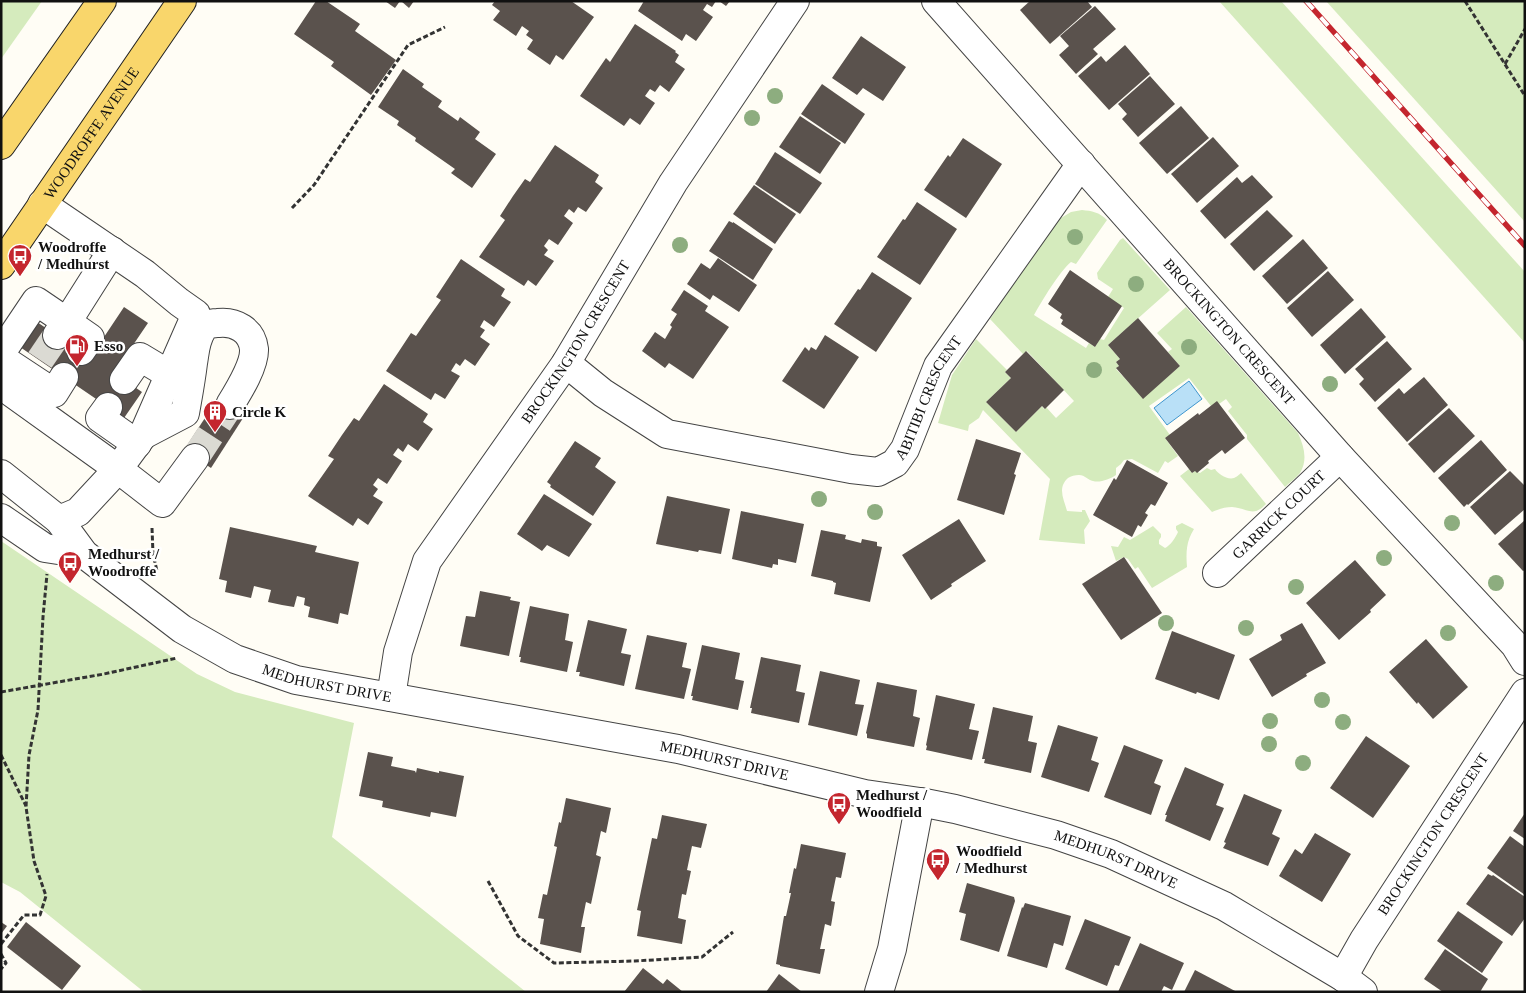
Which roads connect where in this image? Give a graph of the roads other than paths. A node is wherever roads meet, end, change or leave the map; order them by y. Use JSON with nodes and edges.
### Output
{"nodes":[{"id":1,"x":102,"y":1,"type":"edge"},
{"id":2,"x":182,"y":1,"type":"edge"},
{"id":3,"x":795,"y":1,"type":"edge"},
{"id":4,"x":936,"y":1,"type":"edge"},
{"id":5,"x":1,"y":145,"type":"edge"},
{"id":6,"x":1080,"y":164,"type":"junction"},
{"id":7,"x":42,"y":204,"type":"junction"},
{"id":8,"x":112,"y":251,"type":"junction"},
{"id":9,"x":1,"y":264,"type":"edge"},
{"id":10,"x":62,"y":329,"type":"junction"},
{"id":11,"x":81,"y":351,"type":"tunnel mouth"},
{"id":12,"x":1,"y":353,"type":"edge"},
{"id":13,"x":1,"y":358,"type":"edge"},
{"id":14,"x":566,"y":364,"type":"junction"},
{"id":15,"x":170,"y":375,"type":"junction"},
{"id":16,"x":64,"y":377,"type":"tunnel mouth"},
{"id":17,"x":22,"y":380,"type":"edge"},
{"id":18,"x":124,"y":380,"type":"dead end"},
{"id":19,"x":230,"y":405,"type":"tunnel mouth"},
{"id":20,"x":108,"y":407,"type":"dead end"},
{"id":21,"x":140,"y":440,"type":"junction"},
{"id":22,"x":1340,"y":457,"type":"junction"},
{"id":23,"x":196,"y":458,"type":"tunnel mouth"},
{"id":24,"x":118,"y":469,"type":"junction"},
{"id":25,"x":1,"y":474,"type":"edge"},
{"id":26,"x":1,"y":518,"type":"edge"},
{"id":27,"x":59,"y":520,"type":"junction"},
{"id":28,"x":84,"y":554,"type":"junction"},
{"id":29,"x":1217,"y":573,"type":"dead end"},
{"id":30,"x":1525,"y":660,"type":"edge"},
{"id":31,"x":1525,"y":693,"type":"edge"},
{"id":32,"x":391,"y":697,"type":"junction"},
{"id":33,"x":920,"y":802,"type":"junction"},
{"id":34,"x":1353,"y":984,"type":"edge"},
{"id":35,"x":879,"y":992,"type":"edge"}],
"edges":[{"from":1,"to":5,"type":"main road"},
{"from":2,"to":7,"type":"main road","name":"WOODROFFE AVENUE"},
{"from":3,"to":14,"type":"street","name":"BROCKINGTON CRESCENT"},
{"from":4,"to":6,"type":"street","name":"BROCKINGTON CRESCENT"},
{"from":6,"to":14,"type":"street","name":"ABITIBI CRESCENT"},
{"from":6,"to":22,"type":"street","name":"BROCKINGTON CRESCENT"},
{"from":7,"to":8,"type":"street"},
{"from":7,"to":9,"type":"main road","name":"WOODROFFE AVENUE"},
{"from":8,"to":10,"type":"street"},
{"from":8,"to":15,"type":"street"},
{"from":10,"to":11,"type":"street"},
{"from":10,"to":12,"type":"street"},
{"from":13,"to":17,"type":"street"},
{"from":14,"to":32,"type":"street","name":"BROCKINGTON CRESCENT"},
{"from":15,"to":18,"type":"street"},
{"from":15,"to":21,"type":"street"},
{"from":16,"to":17,"type":"street"},
{"from":17,"to":24,"type":"street"},
{"from":19,"to":21,"type":"street"},
{"from":20,"to":21,"type":"street"},
{"from":21,"to":24,"type":"street"},
{"from":22,"to":29,"type":"street","name":"GARRICK COURT"},
{"from":22,"to":30,"type":"street","name":"BROCKINGTON CRESCENT"},
{"from":23,"to":24,"type":"street"},
{"from":24,"to":27,"type":"street"},
{"from":25,"to":27,"type":"street","name":"MEDHURST DRIVE"},
{"from":26,"to":28,"type":"street","name":"MEDHURST DRIVE"},
{"from":27,"to":28,"type":"street","name":"MEDHURST DRIVE"},
{"from":28,"to":32,"type":"street","name":"MEDHURST DRIVE"},
{"from":31,"to":34,"type":"street","name":"BROCKINGTON CRESCENT"},
{"from":32,"to":33,"type":"street","name":"MEDHURST DRIVE"},
{"from":33,"to":34,"type":"street","name":"MEDHURST DRIVE"},
{"from":33,"to":35,"type":"street"}]}
